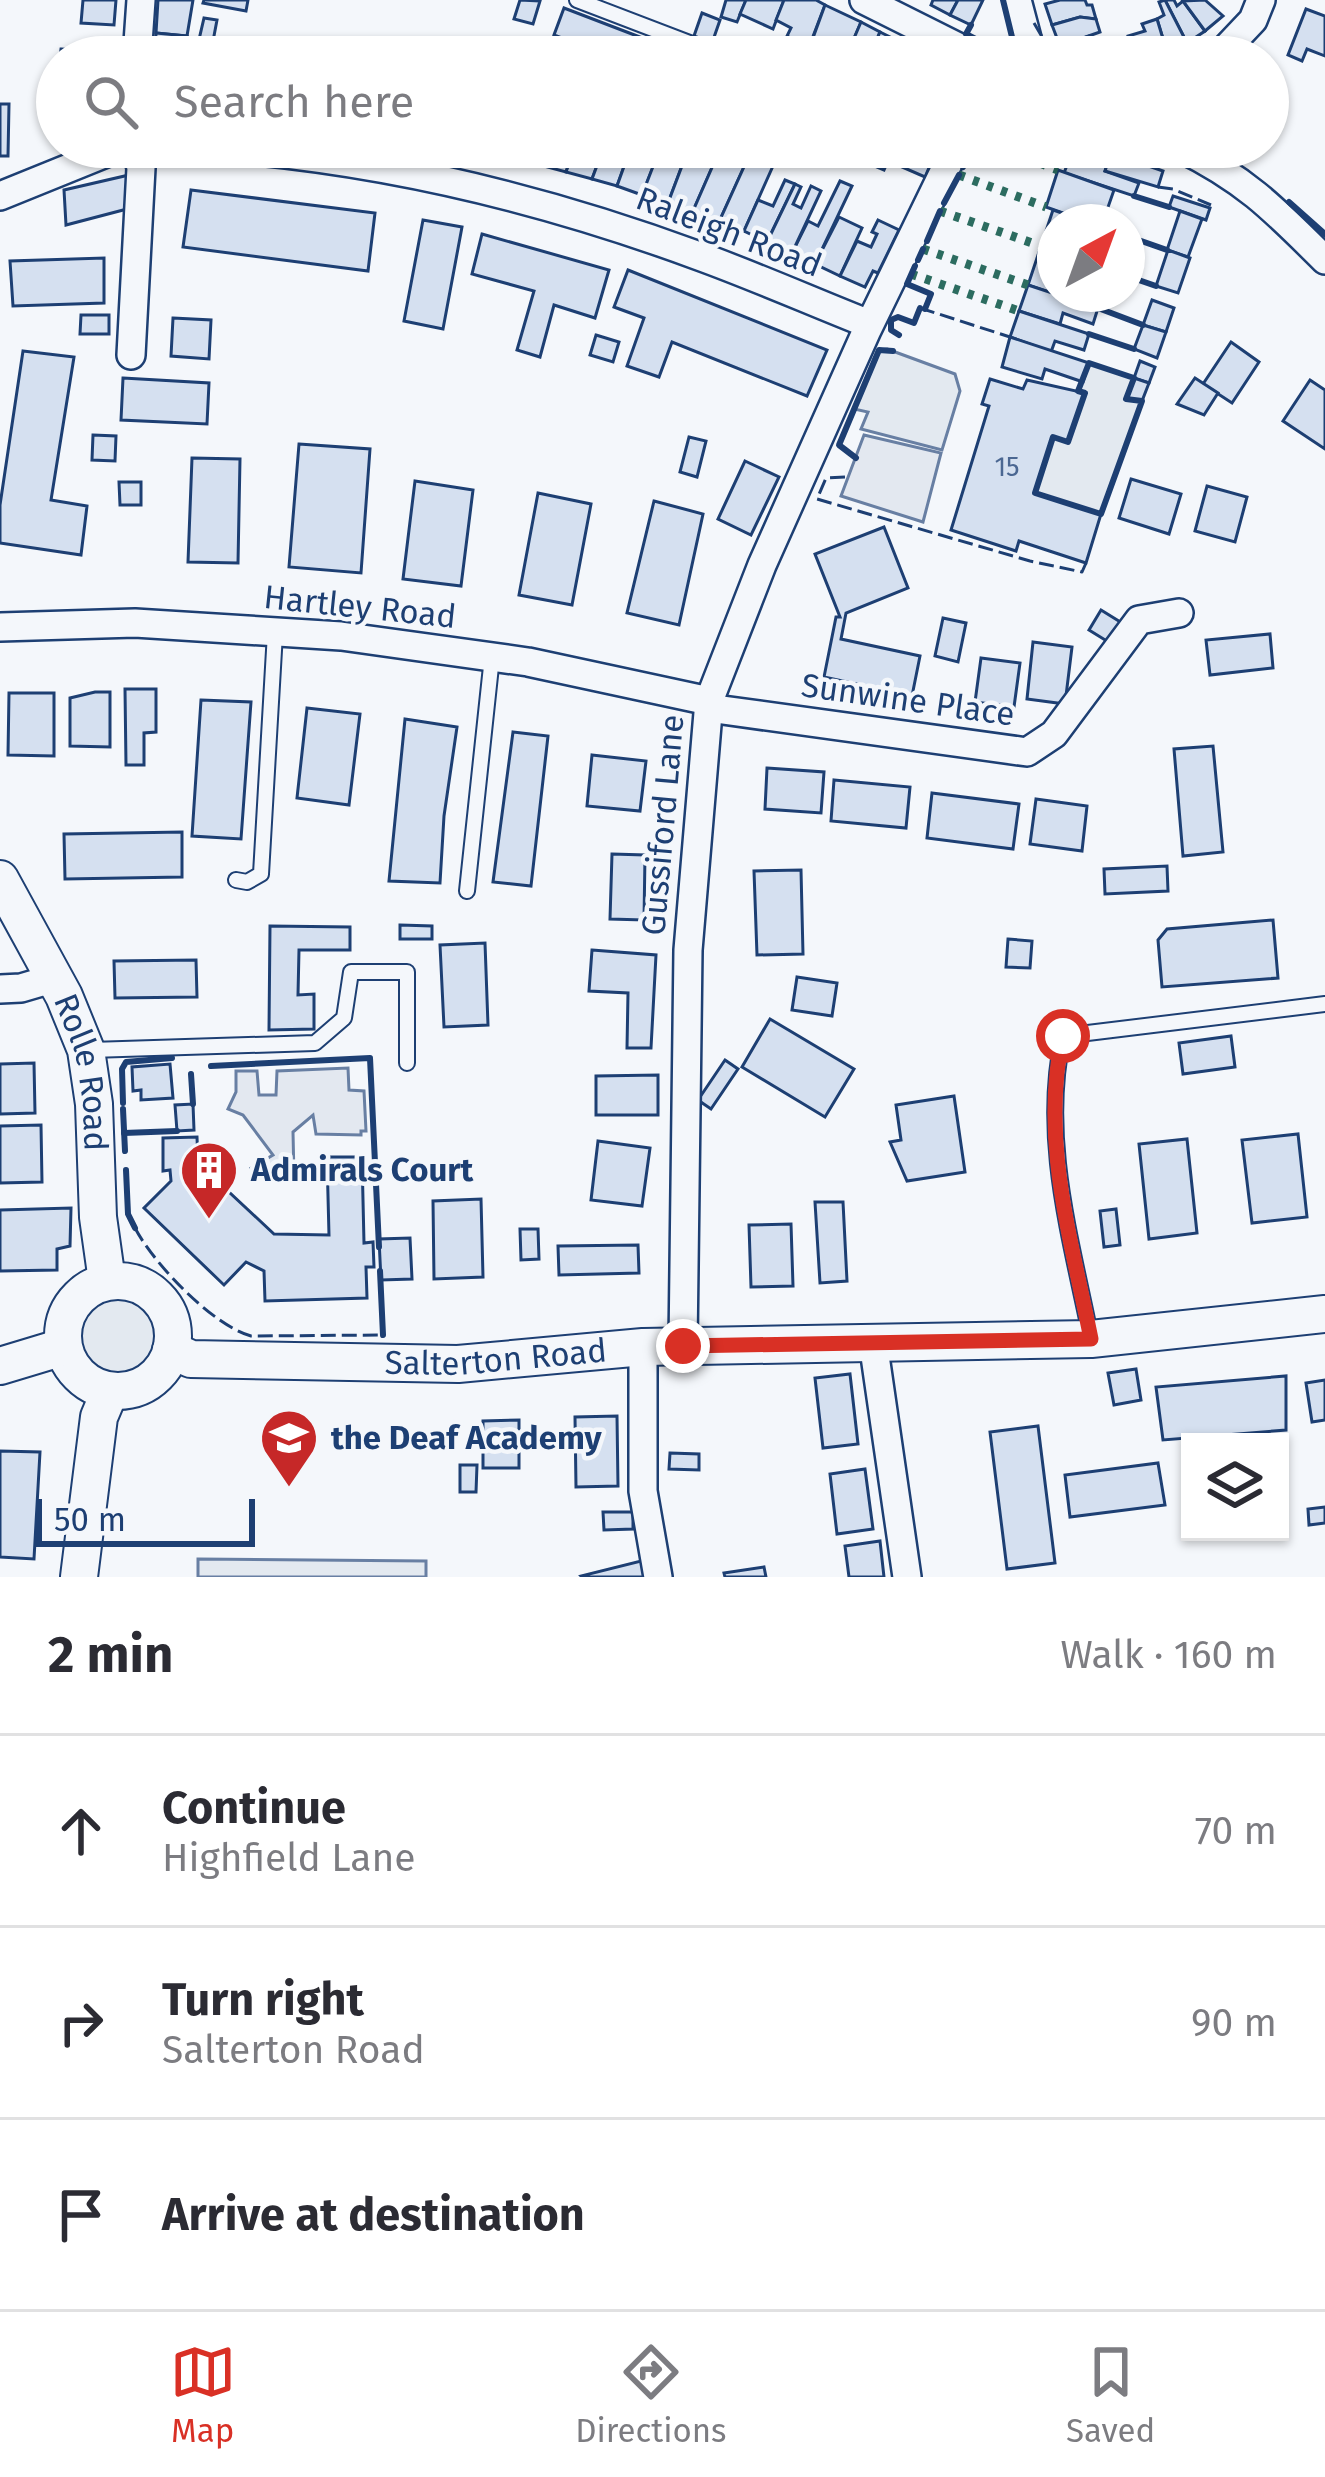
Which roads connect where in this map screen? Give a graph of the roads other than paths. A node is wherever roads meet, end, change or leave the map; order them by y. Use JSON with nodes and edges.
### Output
{"nodes":[{"id":1,"x":141,"y":0,"type":"edge"},
{"id":2,"x":577,"y":0,"type":"edge"},
{"id":3,"x":864,"y":0,"type":"edge"},
{"id":4,"x":1017,"y":0,"type":"edge"},
{"id":5,"x":1261,"y":0,"type":"edge"},
{"id":6,"x":138,"y":36,"type":"edge"},
{"id":7,"x":671,"y":36,"type":"edge"},
{"id":8,"x":936,"y":36,"type":"edge"},
{"id":9,"x":1026,"y":36,"type":"edge"},
{"id":10,"x":1238,"y":36,"type":"edge"},
{"id":11,"x":69,"y":168,"type":"edge"},
{"id":12,"x":141,"y":168,"type":"edge"},
{"id":13,"x":374,"y":168,"type":"edge"},
{"id":14,"x":941,"y":168,"type":"edge"},
{"id":15,"x":1220,"y":168,"type":"edge"},
{"id":16,"x":0,"y":196,"type":"edge"},
{"id":17,"x":1325,"y":260,"type":"edge"},
{"id":18,"x":869,"y":324,"type":"junction"},
{"id":19,"x":131,"y":356,"type":"dead end"},
{"id":20,"x":1180,"y":613,"type":"dead end"},
{"id":21,"x":0,"y":627,"type":"edge"},
{"id":22,"x":275,"y":633,"type":"junction"},
{"id":23,"x":492,"y":657,"type":"junction"},
{"id":24,"x":709,"y":705,"type":"junction"},
{"id":25,"x":0,"y":879,"type":"edge"},
{"id":26,"x":236,"y":880,"type":"dead end"},
{"id":27,"x":467,"y":891,"type":"dead end"},
{"id":28,"x":55,"y":978,"type":"junction"},
{"id":29,"x":0,"y":989,"type":"edge"},
{"id":30,"x":1325,"y":1004,"type":"edge"},
{"id":31,"x":86,"y":1050,"type":"junction"},
{"id":32,"x":407,"y":1063,"type":"dead end"},
{"id":33,"x":107,"y":1281,"type":"junction"},
{"id":34,"x":1325,"y":1314,"type":"edge"},
{"id":35,"x":1091,"y":1339,"type":"junction"},
{"id":36,"x":873,"y":1342,"type":"junction"},
{"id":37,"x":683,"y":1346,"type":"junction"},
{"id":38,"x":64,"y":1347,"type":"junction"},
{"id":39,"x":643,"y":1347,"type":"junction"},
{"id":40,"x":172,"y":1350,"type":"junction"},
{"id":41,"x":0,"y":1366,"type":"edge"},
{"id":42,"x":110,"y":1391,"type":"junction"},
{"id":43,"x":79,"y":1577,"type":"edge"},
{"id":44,"x":658,"y":1577,"type":"edge"},
{"id":45,"x":908,"y":1577,"type":"edge"}],
"edges":[{"from":1,"to":6,"type":"street"},
{"from":2,"to":7,"type":"lane"},
{"from":3,"to":8,"type":"street"},
{"from":4,"to":9,"type":"street"},
{"from":5,"to":10,"type":"street"},
{"from":11,"to":16,"type":"street"},
{"from":12,"to":19,"type":"street"},
{"from":13,"to":18,"type":"street","name":"Raleigh Road"},
{"from":14,"to":18,"type":"street","name":"Gussiford Lane"},
{"from":15,"to":17,"type":"street"},
{"from":18,"to":24,"type":"street","name":"Gussiford Lane"},
{"from":20,"to":24,"type":"street","name":"Sunwine Place"},
{"from":21,"to":22,"type":"street","name":"Hartley Road"},
{"from":22,"to":23,"type":"street","name":"Hartley Road"},
{"from":22,"to":26,"type":"lane"},
{"from":23,"to":24,"type":"street","name":"Hartley Road"},
{"from":23,"to":27,"type":"lane"},
{"from":24,"to":37,"type":"street","name":"Gussiford Lane"},
{"from":25,"to":28,"type":"main road","name":"Rolle Road"},
{"from":28,"to":29,"type":"street"},
{"from":28,"to":31,"type":"main road","name":"Rolle Road"},
{"from":30,"to":35,"type":"lane"},
{"from":31,"to":32,"type":"lane"},
{"from":31,"to":33,"type":"main road","name":"Rolle Road"},
{"from":33,"to":38,"type":"main road"},
{"from":33,"to":40,"type":"main road"},
{"from":34,"to":35,"type":"main road","name":"Salterton Road"},
{"from":35,"to":36,"type":"main road","name":"Salterton Road"},
{"from":36,"to":37,"type":"main road","name":"Salterton Road"},
{"from":36,"to":45,"type":"street"},
{"from":37,"to":39,"type":"main road","name":"Salterton Road"},
{"from":38,"to":41,"type":"main road"},
{"from":38,"to":42,"type":"main road"},
{"from":39,"to":40,"type":"main road","name":"Salterton Road"},
{"from":39,"to":44,"type":"street"},
{"from":40,"to":42,"type":"main road"},
{"from":42,"to":43,"type":"main road"}]}
